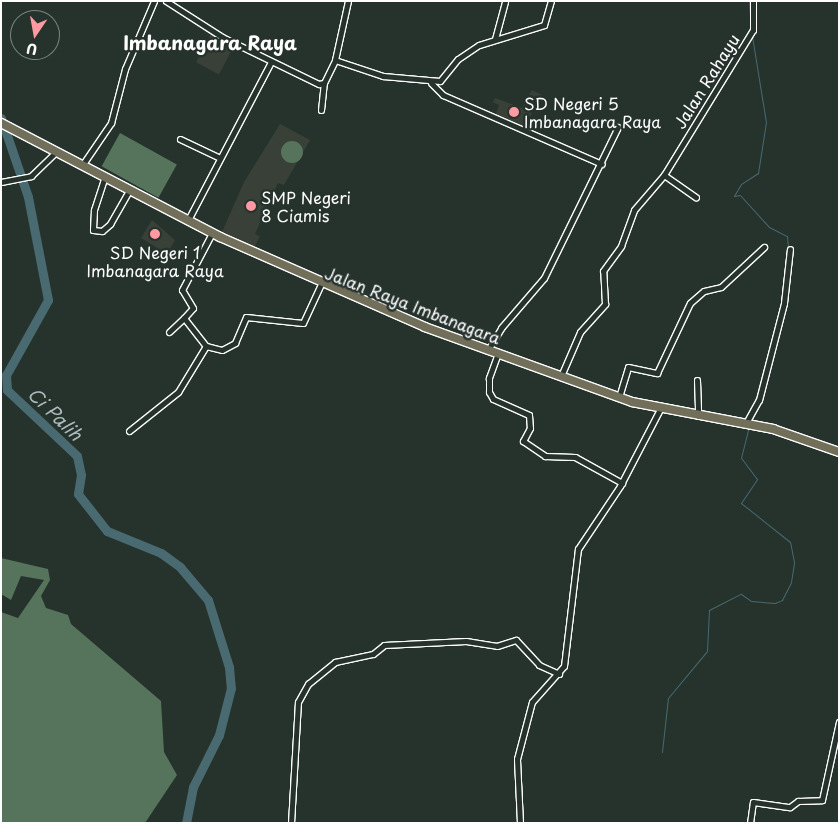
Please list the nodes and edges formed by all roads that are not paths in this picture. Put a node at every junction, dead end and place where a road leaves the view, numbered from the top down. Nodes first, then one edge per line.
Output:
1 (154, 1) edge
2 (166, 1) edge
3 (348, 1) edge
4 (505, 1) edge
5 (550, 1) edge
6 (753, 1) edge
7 (495, 39) junction
8 (335, 60) junction
9 (271, 62) junction
10 (324, 83) junction
11 (431, 83) junction
12 (321, 110) dead end
13 (5, 124) edge
14 (618, 127) dead end
15 (180, 139) dead end
16 (56, 151) junction
17 (218, 157) junction
18 (83, 164) junction
19 (602, 164) junction
20 (664, 175) junction
21 (105, 176) junction
22 (1, 182) edge
23 (130, 189) junction
24 (696, 197) dead end
25 (188, 220) junction
26 (212, 233) junction
27 (764, 247) dead end
28 (790, 249) dead end
29 (321, 284) junction
30 (184, 318) junction
31 (170, 332) dead end
32 (206, 346) junction
33 (488, 350) junction
34 (498, 353) junction
35 (561, 376) junction
36 (697, 380) dead end
37 (619, 397) junction
38 (660, 409) junction
39 (698, 416) junction
40 (748, 424) junction
41 (128, 431) dead end
42 (839, 452) edge
43 (622, 483) junction
44 (560, 674) junction
45 (839, 722) edge
46 (291, 823) edge
47 (520, 823) edge
48 (750, 823) edge

1 - 18 street
2 - 9 street
3 - 8 street
4 - 7 street
5 - 7 street
6 - 20 street, Jalan Rahayu
7 - 11 street
8 - 10 street
8 - 11 street
9 - 10 street
9 - 17 street
10 - 12 street
11 - 19 street
13 - 16 highway, Jalan Raya Imbanagara
14 - 19 street
15 - 17 street
16 - 18 highway, Jalan Raya Imbanagara
16 - 22 street
17 - 25 street
18 - 21 highway, Jalan Raya Imbanagara
19 - 33 street
20 - 24 street
20 - 35 street, Jalan Rahayu
21 - 23 highway, Jalan Raya Imbanagara
21 - 23 street
23 - 25 highway, Jalan Raya Imbanagara
25 - 26 highway, Jalan Raya Imbanagara
26 - 29 highway, Jalan Raya Imbanagara
26 - 30 street
27 - 37 street
28 - 40 street
29 - 32 street
29 - 33 highway, Jalan Raya Imbanagara
30 - 31 street
30 - 32 street
32 - 41 street
33 - 34 highway, Jalan Raya Imbanagara
34 - 35 highway, Jalan Raya Imbanagara
34 - 43 street
35 - 37 highway, Jalan Raya Imbanagara
36 - 39 street
37 - 38 highway, Jalan Raya Imbanagara
38 - 39 highway, Jalan Raya Imbanagara
38 - 43 street
39 - 40 highway, Jalan Raya Imbanagara
40 - 42 highway, Jalan Raya Imbanagara
43 - 44 street
44 - 46 street
44 - 47 street
45 - 48 street

